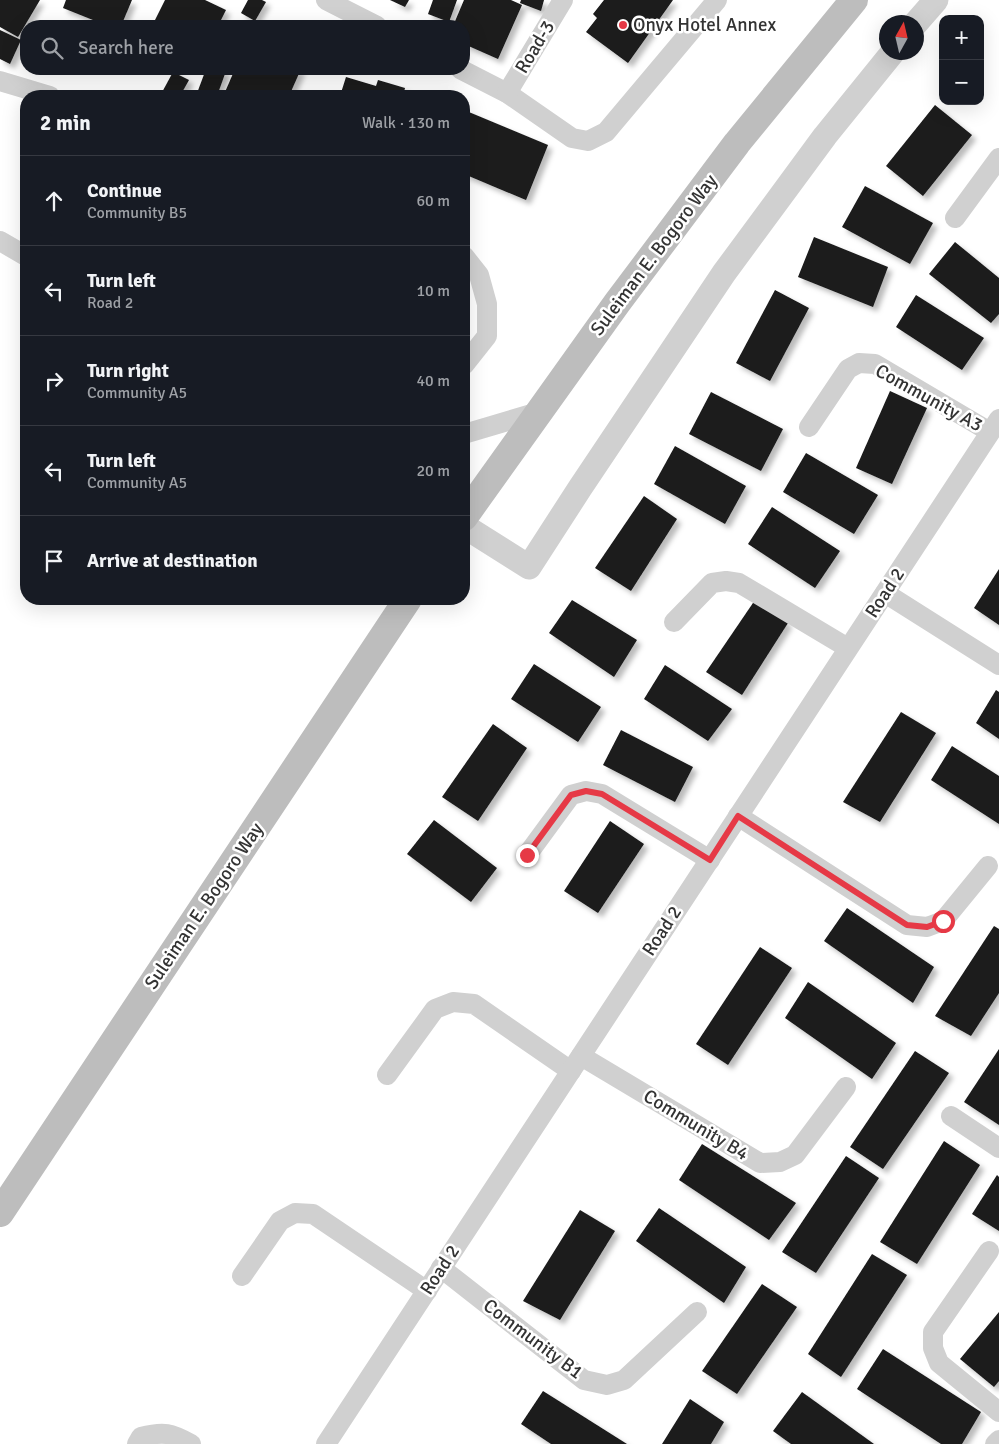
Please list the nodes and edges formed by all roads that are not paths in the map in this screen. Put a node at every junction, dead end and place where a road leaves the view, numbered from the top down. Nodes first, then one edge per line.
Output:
1 (326, 0) edge
2 (563, 0) edge
3 (717, 0) edge
4 (854, 0) edge
5 (936, 0) edge
6 (923, 15) edge
7 (365, 20) edge
8 (887, 60) edge
9 (470, 74) edge
10 (0, 80) edge
11 (31, 90) edge
12 (508, 93) junction
13 (999, 158) edge
14 (955, 218) dead end
15 (0, 241) edge
16 (20, 253) edge
17 (470, 264) edge
18 (470, 357) edge
19 (538, 412) junction
20 (995, 426) edge
21 (809, 427) dead end
22 (470, 432) edge
23 (470, 509) edge
24 (470, 530) edge
25 (885, 593) junction
26 (398, 605) edge
27 (674, 622) dead end
28 (848, 648) junction
29 (999, 665) edge
30 (738, 816) junction
31 (527, 855) dead end
32 (710, 860) junction
33 (988, 866) dead end
34 (576, 1064) junction
35 (387, 1075) dead end
36 (846, 1087) dead end
37 (951, 1116) dead end
38 (999, 1148) edge
39 (0, 1213) edge
40 (989, 1251) dead end
41 (441, 1268) junction
42 (242, 1276) dead end
43 (426, 1291) junction
44 (697, 1312) dead end
45 (999, 1412) edge
46 (999, 1440) edge
47 (136, 1444) edge
48 (191, 1444) edge
49 (326, 1444) edge
50 (995, 1444) edge

1 - 7 street
2 - 12 street, Road-3
3 - 12 street
4 - 19 main road, Suleiman E. Bogoro Way
5 - 6 street
8 - 24 street
9 - 12 street
10 - 11 street
13 - 14 street
15 - 16 street
17 - 18 street
19 - 22 street
19 - 23 main road, Suleiman E. Bogoro Way
20 - 21 street, Community A3
20 - 25 street, Road 2
25 - 28 street, Road 2
25 - 29 street
26 - 39 main road, Suleiman E. Bogoro Way
27 - 28 street
28 - 30 street, Road 2
30 - 32 street, Road 2
30 - 33 street
31 - 32 street
32 - 34 street, Road 2
34 - 35 street, Community B4
34 - 36 street, Community B4
34 - 41 street, Road 2
37 - 38 street
40 - 45 street
41 - 43 street, Road 2
41 - 44 street, Community B1
42 - 43 street
43 - 49 street, Road 2
46 - 50 street
47 - 48 street

